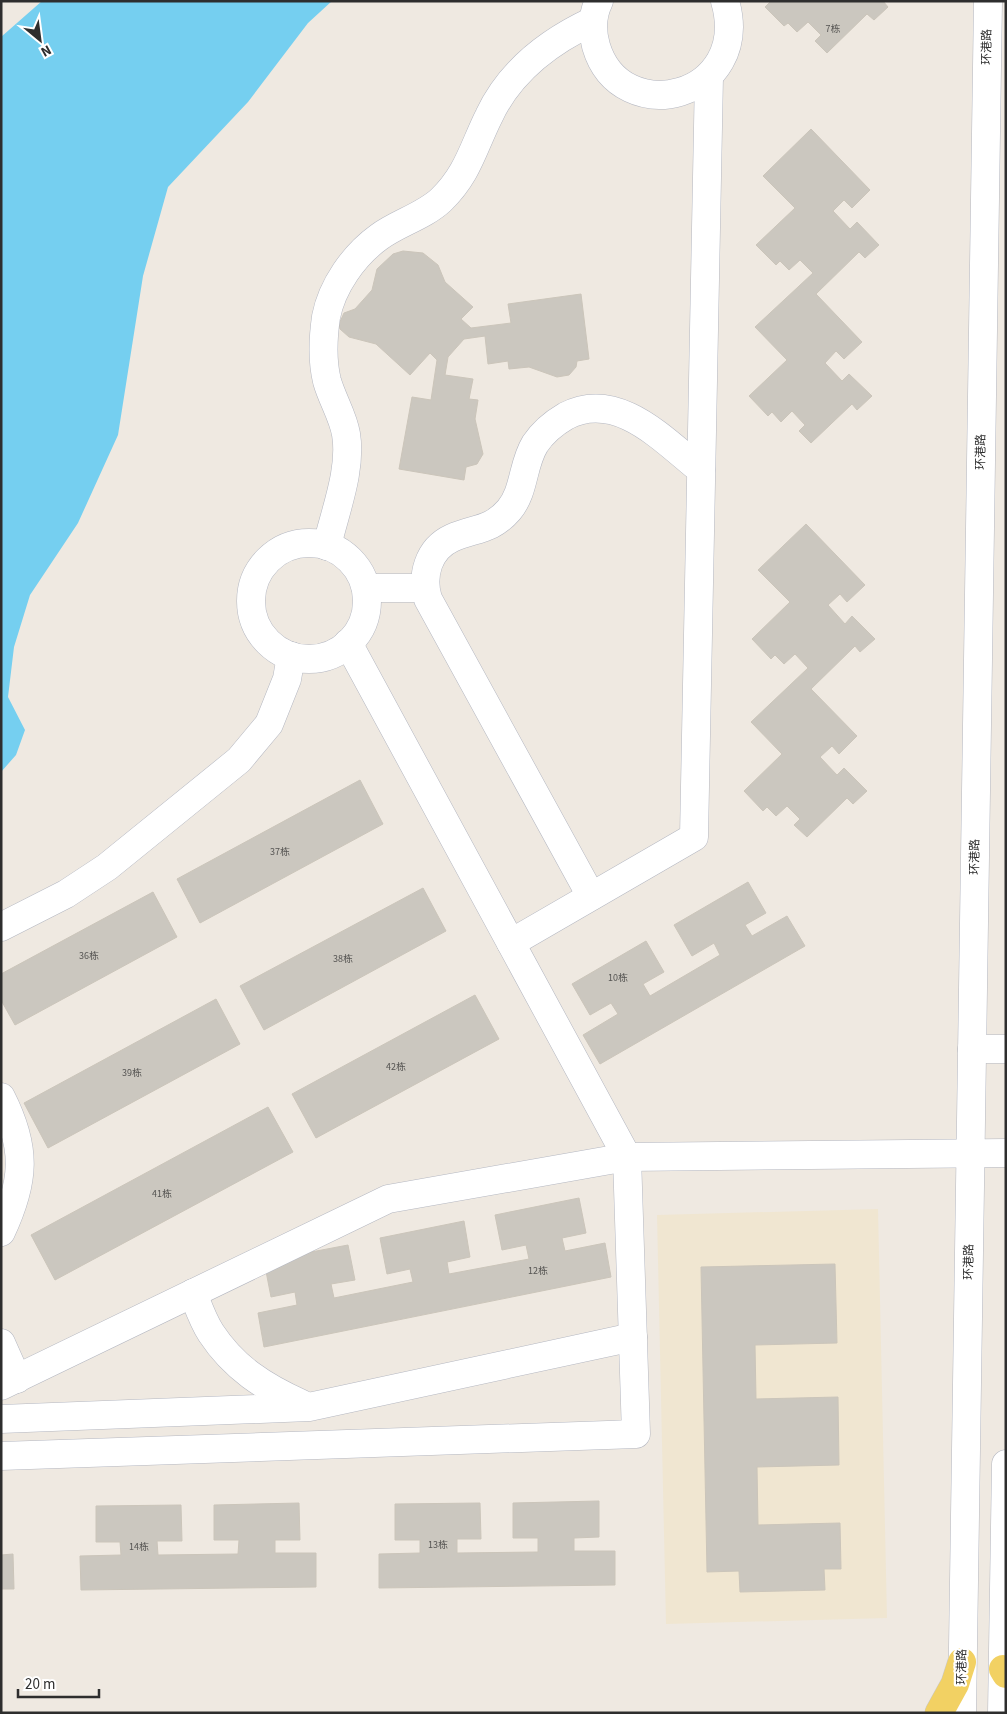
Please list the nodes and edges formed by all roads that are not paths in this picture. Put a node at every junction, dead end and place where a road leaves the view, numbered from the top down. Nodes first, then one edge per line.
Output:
1 (725, 1) edge
2 (988, 1) edge
3 (596, 11) edge
4 (709, 76) junction
5 (701, 470) junction
6 (327, 546) junction
7 (366, 588) junction
8 (425, 588) junction
9 (348, 643) junction
10 (291, 656) junction
11 (591, 896) junction
12 (1, 927) edge
13 (511, 943) junction
14 (972, 1049) junction
15 (1006, 1049) edge
16 (1, 1097) edge
17 (971, 1153) junction
18 (1006, 1153) edge
19 (628, 1157) junction
20 (1, 1232) edge
21 (193, 1293) junction
22 (633, 1338) junction
23 (1, 1343) edge
24 (9, 1382) edge
25 (309, 1407) junction
26 (1, 1419) edge
27 (310, 1445) junction
28 (1, 1456) edge
29 (1006, 1464) edge
30 (1005, 1576) edge
31 (962, 1662) junction
32 (1004, 1671) edge
33 (939, 1713) edge
34 (962, 1713) edge
35 (1002, 1713) edge

1 - 4 street
2 - 14 street, 环港路
3 - 4 street
3 - 6 street
4 - 5 street
5 - 8 street
5 - 11 street
6 - 7 street
6 - 10 street
7 - 8 street
7 - 9 street
8 - 11 street
9 - 10 street
9 - 13 street
10 - 12 street
11 - 13 street
13 - 19 street
14 - 15 street
14 - 17 street, 环港路
16 - 20 street
17 - 18 street
17 - 19 street
17 - 31 street, 环港路
19 - 21 street
19 - 22 street
21 - 24 street
21 - 25 street
22 - 25 street
22 - 27 street
23 - 24 street
25 - 26 street
25 - 27 street
27 - 28 street
29 - 30 street
30 - 32 street
31 - 33 main road
31 - 34 street, 环港路
32 - 35 street

